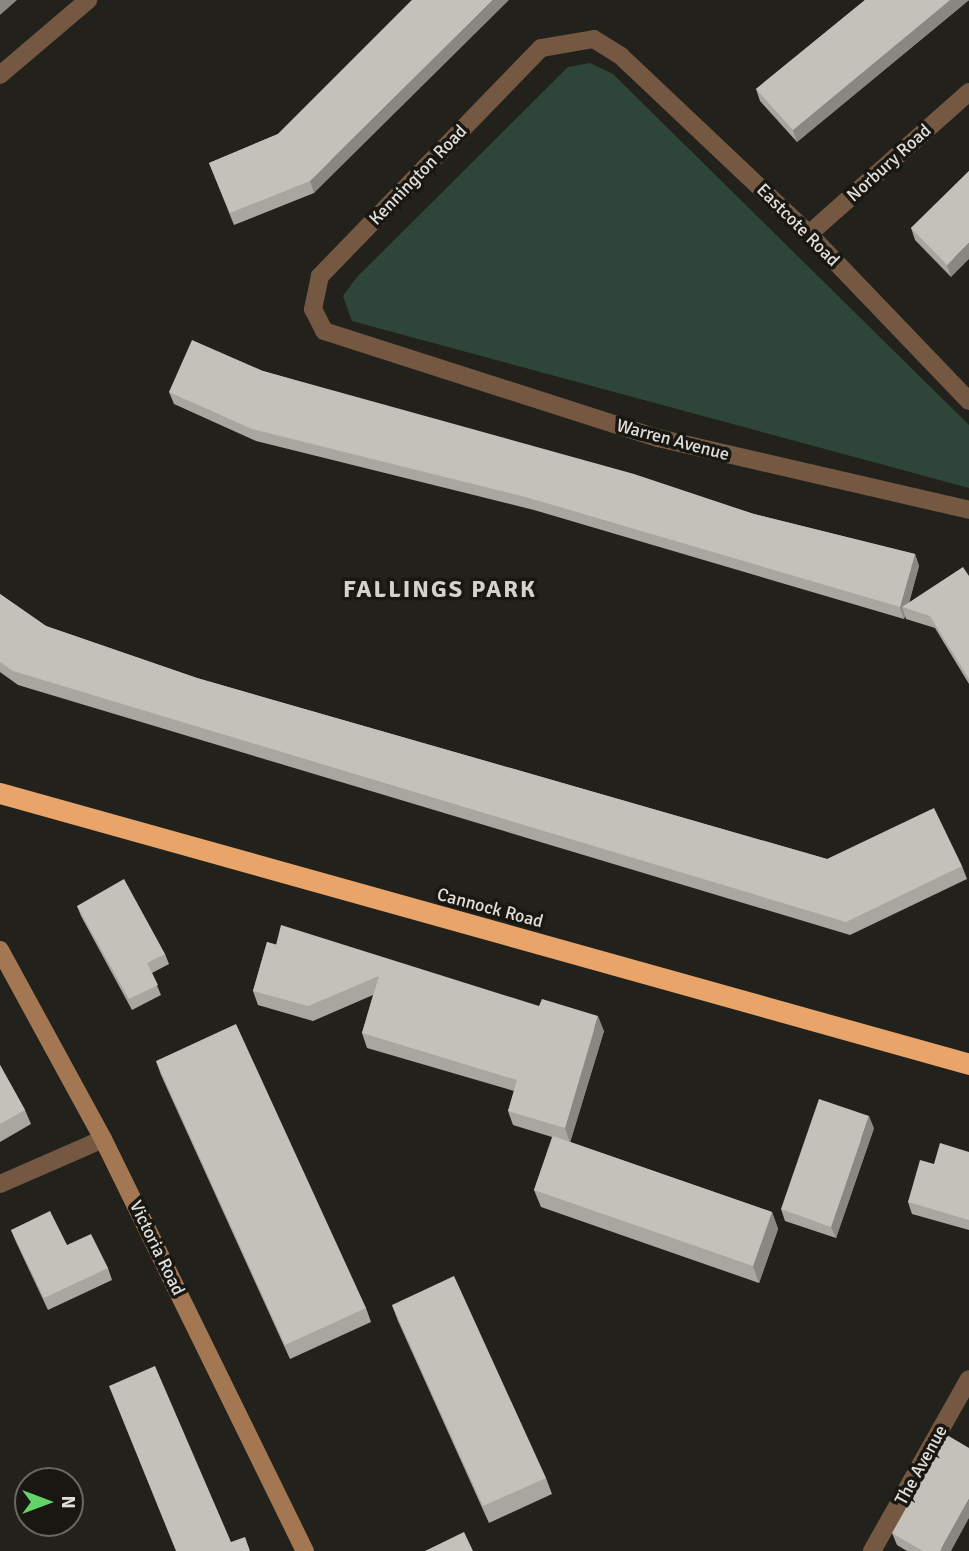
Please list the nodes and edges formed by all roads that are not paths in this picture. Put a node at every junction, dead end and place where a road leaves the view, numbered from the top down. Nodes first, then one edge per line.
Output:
1 (88, 0) edge
2 (621, 56) joint
3 (0, 75) edge
4 (969, 92) edge
5 (808, 234) junction
6 (383, 353) joint
7 (969, 401) edge
8 (969, 510) edge
9 (0, 793) edge
10 (0, 950) edge
11 (969, 1064) edge
12 (103, 1139) junction
13 (0, 1184) edge
14 (969, 1379) edge
15 (305, 1551) edge
16 (872, 1551) edge

1 - 3 street
2 - 5 street, Eastcote Road
2 - 6 street, Kennington Road
4 - 5 street, Norbury Road
5 - 7 street, Eastcote Road
6 - 8 street, Warren Avenue
9 - 11 highway, Cannock Road
10 - 12 street, Victoria Road
12 - 13 street
12 - 15 street, Victoria Road
14 - 16 street, The Avenue

